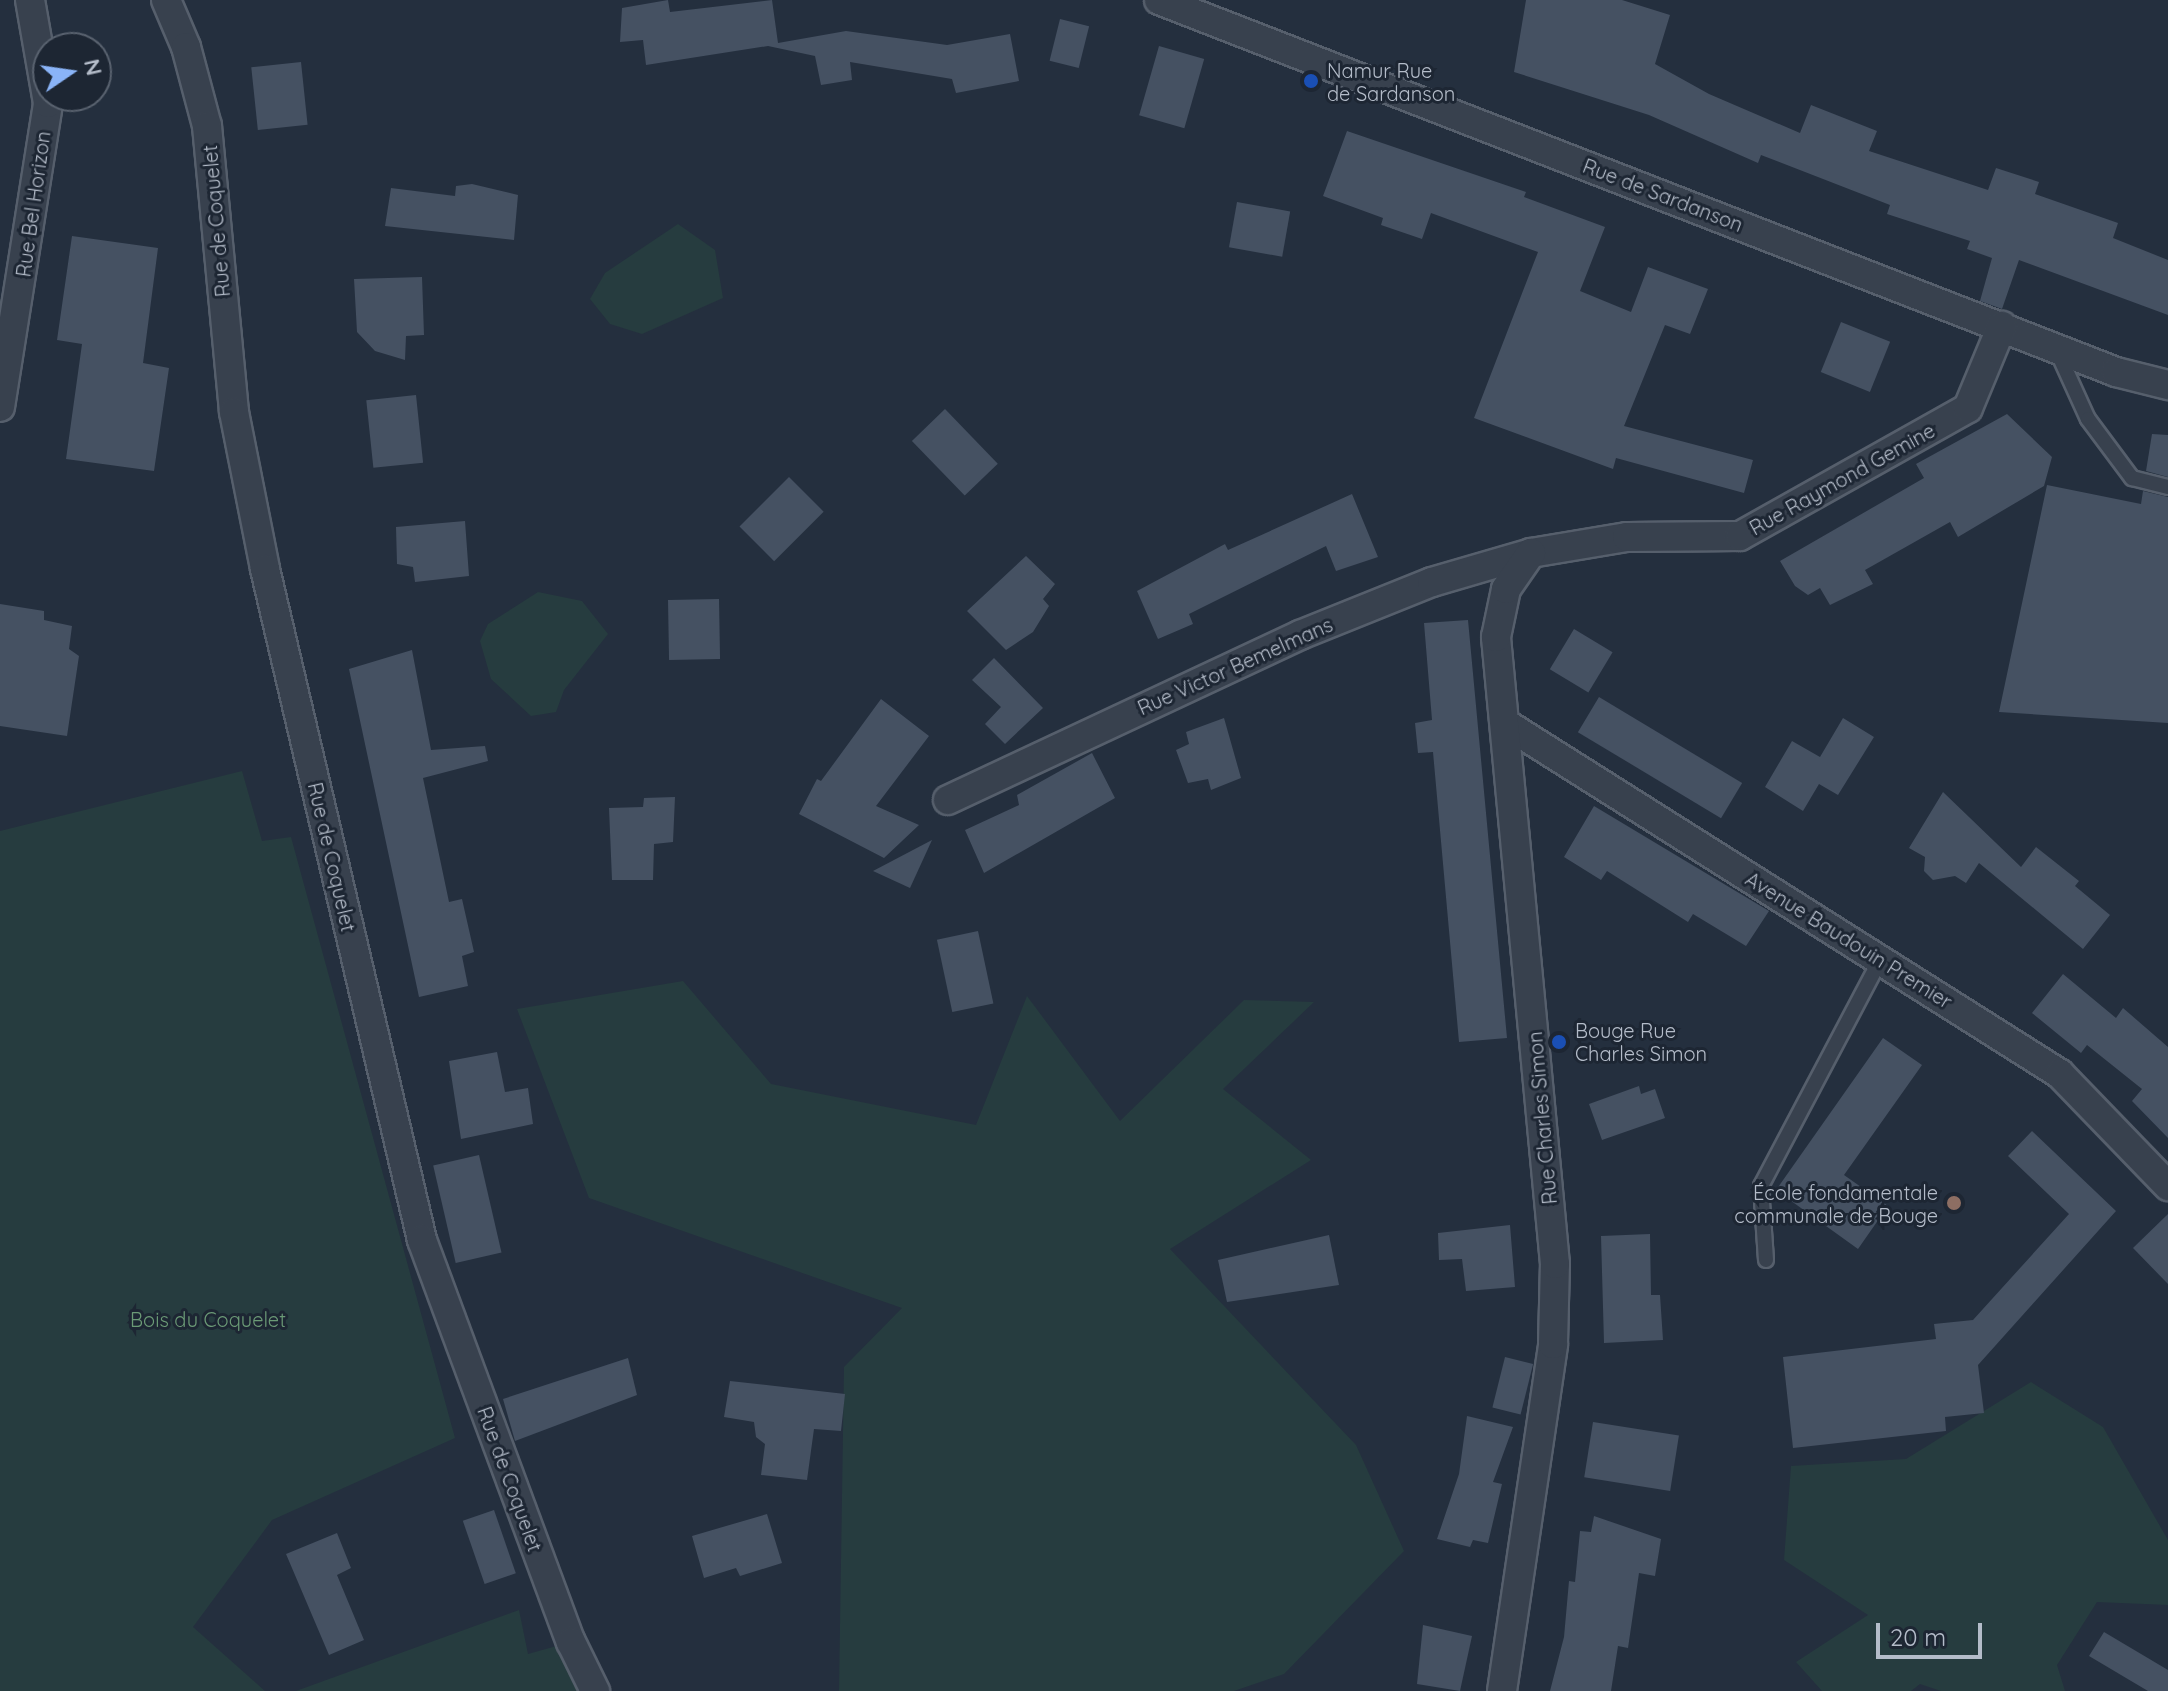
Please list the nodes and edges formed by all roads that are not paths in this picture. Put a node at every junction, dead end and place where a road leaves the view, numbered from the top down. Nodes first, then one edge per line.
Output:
1 (30, 0) edge
2 (166, 0) edge
3 (1159, 0) edge
4 (2002, 326) junction
5 (2057, 349) junction
6 (2168, 385) edge
7 (0, 407) edge
8 (2168, 487) edge
9 (1531, 553) junction
10 (1506, 724) junction
11 (948, 800) dead end
12 (1880, 960) junction
13 (2168, 1186) edge
14 (1766, 1260) dead end
15 (595, 1691) edge
16 (1502, 1691) edge

1 - 7 street, Rue Bel Horizon
2 - 15 street, Rue de Coquelet
3 - 4 street, Rue de Sardanson
4 - 5 street, Rue de Sardanson
4 - 9 street, Rue Raymond Gemine
5 - 6 street, Rue de Sardanson
5 - 8 lane
9 - 10 street, Rue Charles Simon
9 - 11 street, Rue Victor Bemelmans
10 - 12 street, Avenue Baudouin Premier
10 - 16 street, Rue Charles Simon
12 - 13 street, Avenue Baudouin Premier
12 - 14 lane

